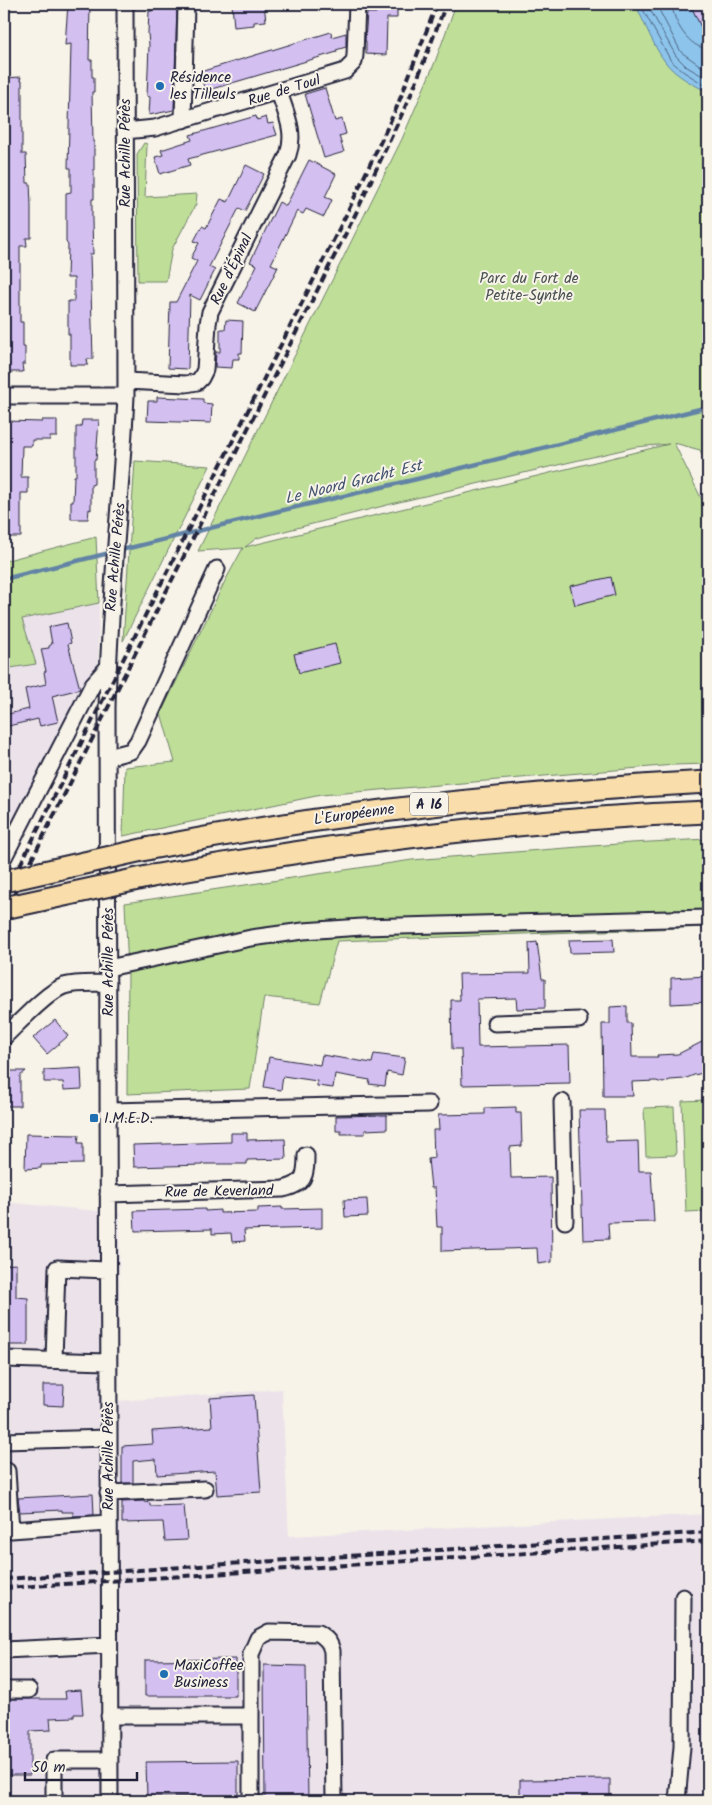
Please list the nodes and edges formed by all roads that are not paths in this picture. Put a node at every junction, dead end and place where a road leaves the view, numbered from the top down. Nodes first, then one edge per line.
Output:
1 (125, 4) edge
2 (357, 4) edge
3 (186, 6) dead end
4 (279, 92) junction
5 (184, 120) junction
6 (125, 131) junction
7 (126, 388) junction
8 (4, 396) edge
9 (216, 569) dead end
10 (108, 667) junction
11 (108, 757) junction
12 (708, 782) edge
13 (708, 812) edge
14 (4, 857) edge
15 (4, 881) edge
16 (4, 908) edge
17 (708, 918) edge
18 (108, 976) junction
19 (579, 1020) dead end
20 (495, 1023) dead end
21 (4, 1037) edge
22 (562, 1102) dead end
23 (429, 1104) dead end
24 (108, 1111) junction
25 (306, 1155) dead end
26 (108, 1194) junction
27 (565, 1220) dead end
28 (108, 1270) junction
29 (4, 1359) edge
30 (54, 1360) junction
31 (108, 1362) junction
32 (108, 1438) junction
33 (4, 1441) edge
34 (4, 1472) edge
35 (204, 1489) dead end
36 (108, 1493) junction
37 (108, 1523) junction
38 (683, 1597) dead end
39 (109, 1645) junction
40 (4, 1650) edge
41 (4, 1690) edge
42 (29, 1690) dead end
43 (109, 1716) junction
44 (251, 1716) junction
45 (109, 1760) junction
46 (54, 1801) edge
47 (110, 1801) edge
48 (251, 1801) edge
49 (334, 1801) edge
50 (677, 1801) edge

1 - 6 street, Rue Achille Pérès
2 - 4 street, Rue de Toul
3 - 5 street
4 - 5 street, Rue de Toul
4 - 7 street, Rue d'Épinal
5 - 6 street, Rue de Toul
6 - 7 street, Rue Achille Pérès
7 - 8 street
7 - 10 street, Rue Achille Pérès
9 - 11 street
10 - 11 street, Rue Achille Pérès
10 - 14 street
11 - 18 street, Rue Achille Pérès
12 - 15 highway, L'Européenne / A 16, bridge
13 - 16 highway, L'Européenne / A 16, bridge
17 - 18 street
18 - 21 street
18 - 24 street, Rue Achille Pérès
19 - 20 street
22 - 27 street
23 - 24 street
24 - 26 street, Rue Achille Pérès
25 - 26 street, Rue de Keverland
26 - 28 street, Rue Achille Pérès
28 - 30 street
28 - 31 street, Rue Achille Pérès
29 - 30 street
30 - 31 street
31 - 32 street, Rue Achille Pérès
32 - 33 street
32 - 36 street, Rue Achille Pérès
34 - 37 street
35 - 36 street
36 - 37 street, Rue Achille Pérès
37 - 39 street, Rue Achille Pérès
38 - 50 street
39 - 40 street
39 - 43 street, Rue Achille Pérès
41 - 42 street
43 - 44 street
43 - 45 street, Rue Achille Pérès
44 - 48 street
44 - 49 street
45 - 46 street
45 - 47 street, Rue Achille Pérès

